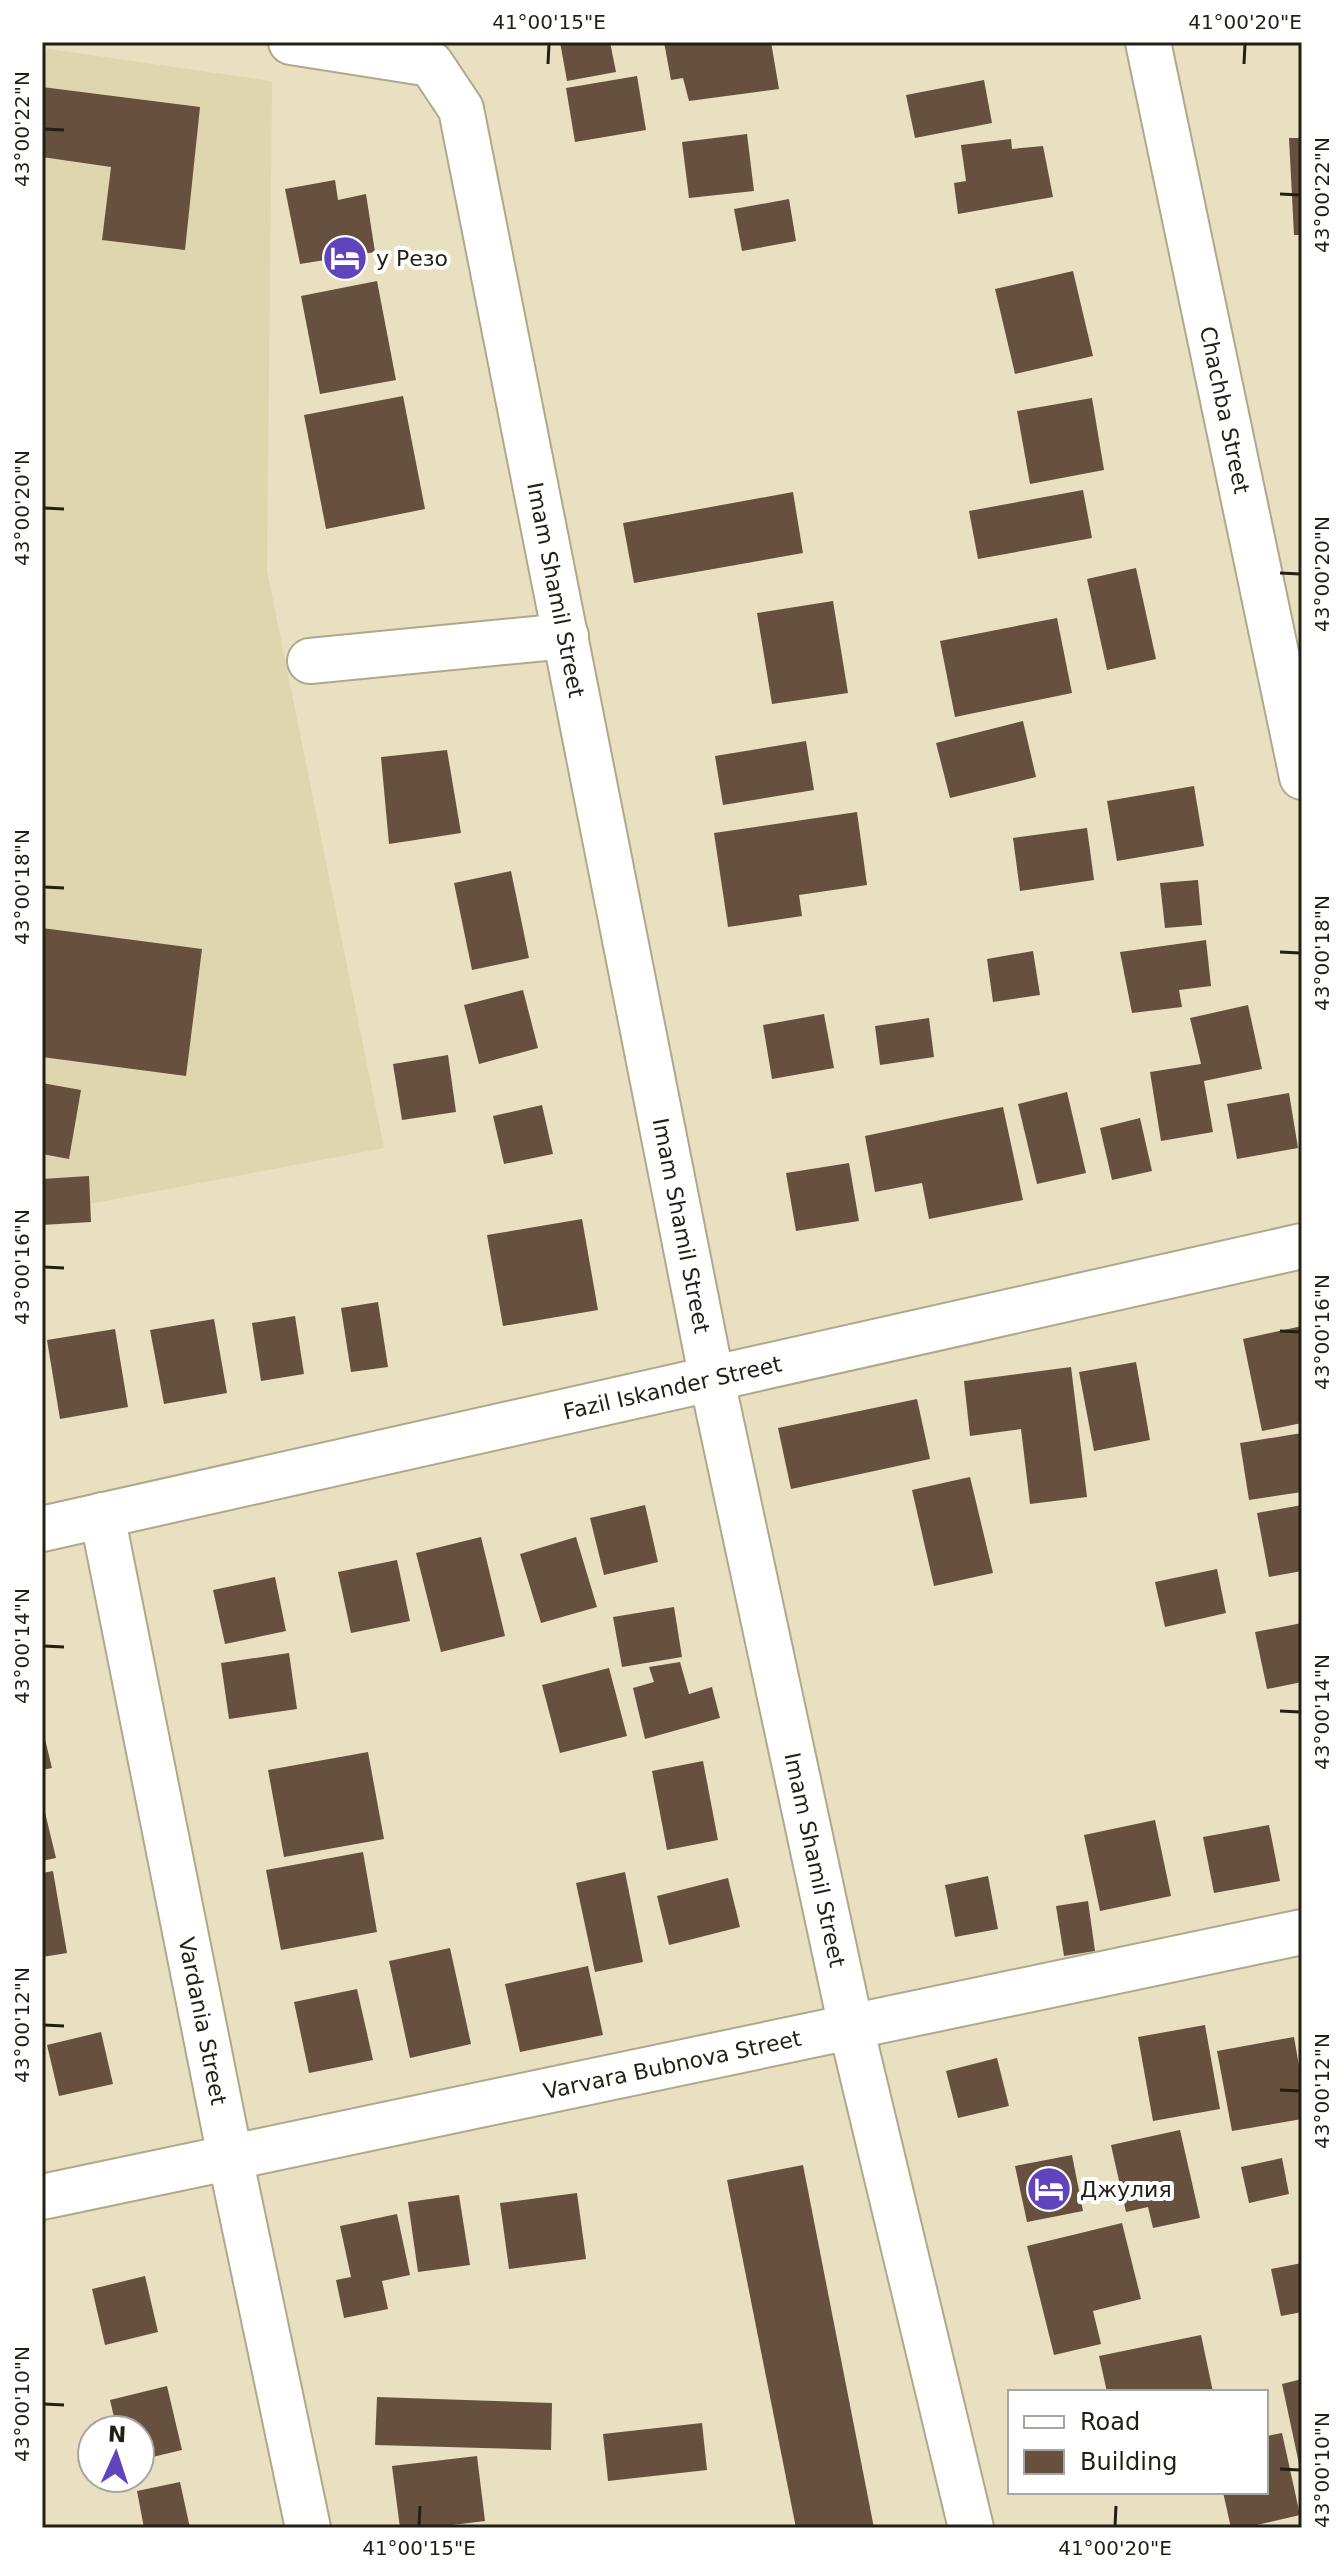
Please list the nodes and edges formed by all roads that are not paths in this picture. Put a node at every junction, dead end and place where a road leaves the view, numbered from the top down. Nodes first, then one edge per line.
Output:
1 (291, 42) edge
2 (1148, 42) edge
3 (566, 636) junction
4 (310, 661) dead end
5 (1302, 777) edge
6 (1302, 1246) edge
7 (712, 1380) junction
8 (102, 1515) junction
9 (42, 1529) edge
10 (1302, 1932) edge
11 (851, 2027) junction
12 (230, 2157) junction
13 (42, 2197) edge
14 (308, 2528) edge
15 (971, 2528) edge

1 - 3 street, Imam Shamil Street
2 - 5 street, Chachba Street
3 - 4 street
3 - 7 street, Imam Shamil Street
6 - 7 street, Fazil Iskander Street
7 - 8 street, Fazil Iskander Street
7 - 11 street, Imam Shamil Street
8 - 9 street, Fazil Iskander Street
8 - 12 street, Vardania Street
10 - 11 street, Varvara Bubnova Street
11 - 12 street, Varvara Bubnova Street
11 - 15 street, Imam Shamil Street
12 - 13 street, Varvara Bubnova Street
12 - 14 street, Vardania Street

